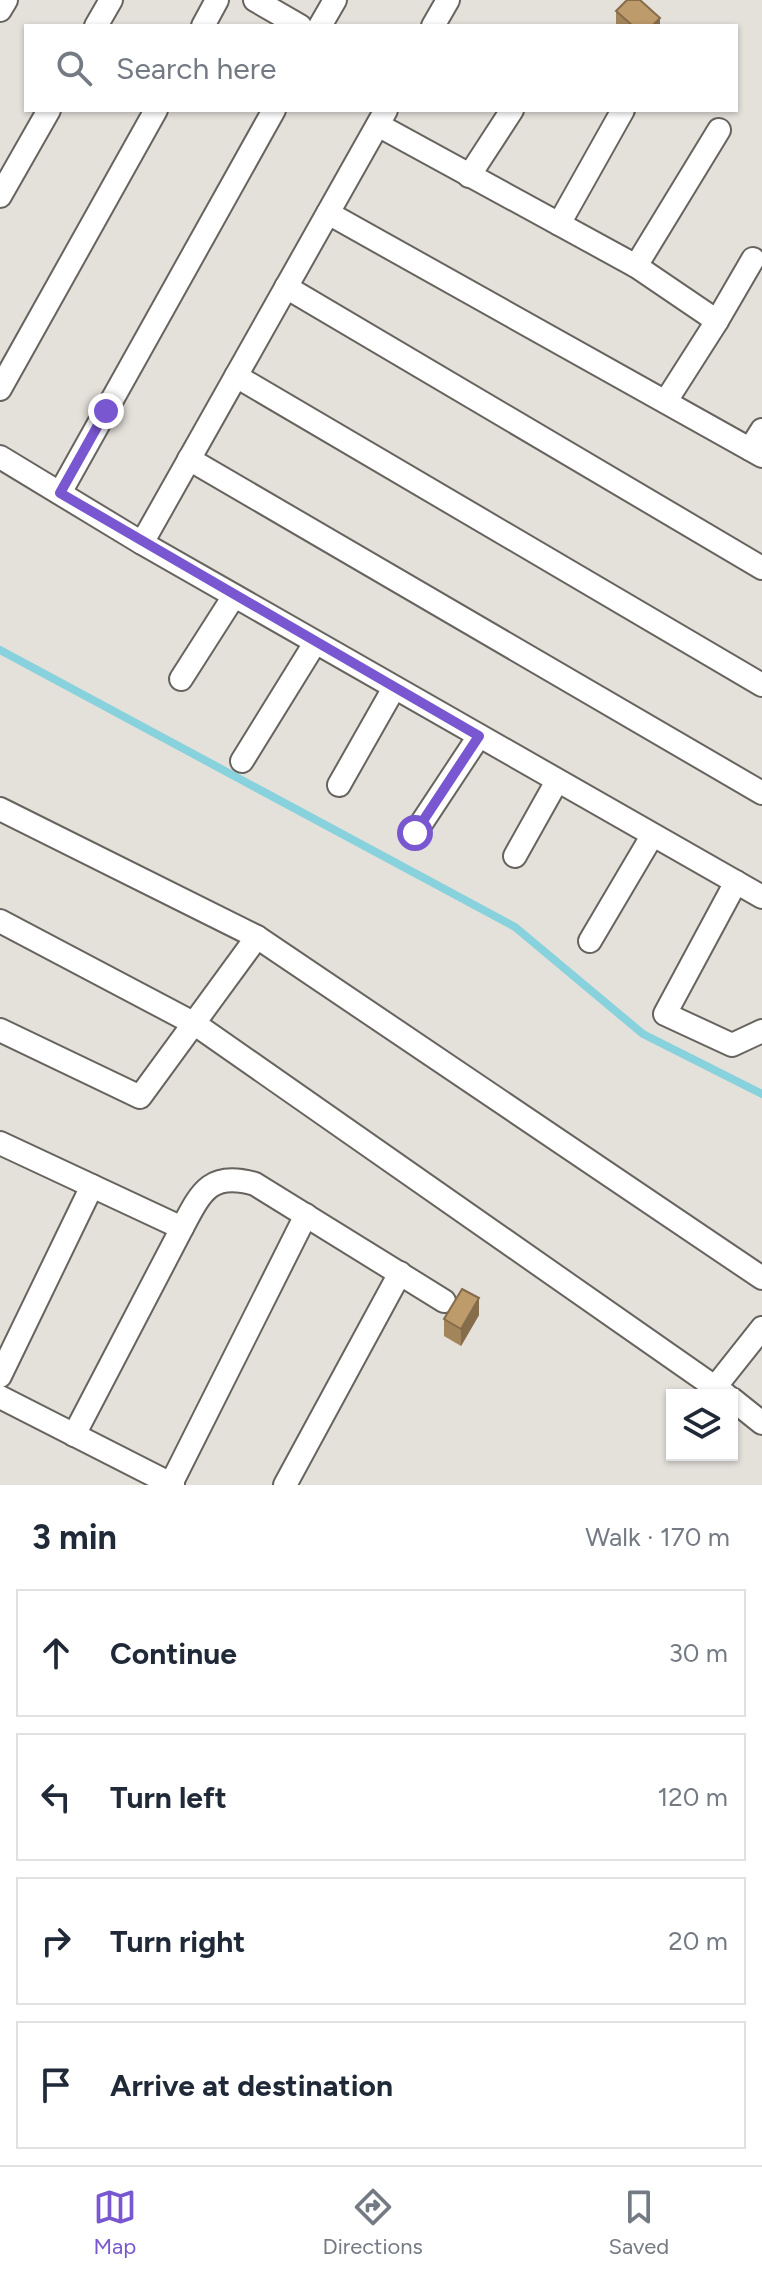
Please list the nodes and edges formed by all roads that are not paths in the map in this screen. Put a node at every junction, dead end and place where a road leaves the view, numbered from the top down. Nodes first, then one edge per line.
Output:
1 (6, 0) edge
2 (111, 0) edge
3 (217, 0) edge
4 (255, 0) edge
5 (335, 0) edge
6 (448, 0) edge
7 (0, 10) edge
8 (97, 24) edge
9 (204, 24) edge
10 (297, 24) edge
11 (321, 24) edge
12 (434, 24) edge
13 (48, 112) edge
14 (155, 112) edge
15 (273, 112) edge
16 (511, 112) edge
17 (622, 112) edge
18 (382, 118) edge
19 (719, 130) dead end
20 (469, 176) junction
21 (0, 196) edge
22 (328, 213) junction
23 (559, 224) junction
24 (753, 259) dead end
25 (636, 266) junction
26 (286, 287) junction
27 (717, 321) junction
28 (236, 376) junction
29 (0, 389) edge
30 (666, 401) junction
31 (758, 445) edge
32 (0, 457) edge
33 (189, 459) junction
34 (60, 493) junction
35 (142, 543) junction
36 (762, 568) edge
37 (234, 596) junction
38 (315, 643) junction
39 (181, 679) dead end
40 (762, 685) edge
41 (394, 688) junction
42 (479, 736) junction
43 (242, 761) dead end
44 (557, 781) junction
45 (339, 785) dead end
46 (762, 793) edge
47 (0, 809) edge
48 (415, 833) dead end
49 (652, 836) junction
50 (515, 856) dead end
51 (736, 882) junction
52 (762, 897) edge
53 (0, 921) edge
54 (257, 937) junction
55 (590, 941) dead end
56 (195, 1024) junction
57 (0, 1030) edge
58 (762, 1031) edge
59 (3, 1153) edge
60 (92, 1186) junction
61 (306, 1215) junction
62 (182, 1228) junction
63 (400, 1273) junction
64 (762, 1278) edge
65 (444, 1301) dead end
66 (762, 1328) edge
67 (0, 1376) edge
68 (718, 1389) edge
69 (728, 1389) edge
70 (0, 1397) edge
71 (738, 1404) edge
72 (762, 1423) edge
73 (74, 1435) junction
74 (172, 1484) edge
75 (285, 1485) edge

1 - 7 street
2 - 8 street
3 - 9 street
4 - 10 street
5 - 11 street
6 - 12 street
13 - 21 street
14 - 29 street
15 - 34 street
16 - 20 street
17 - 23 street
18 - 20 street
18 - 22 street
19 - 25 street
20 - 23 street
22 - 26 street
22 - 30 street
23 - 25 street
24 - 27 street
25 - 27 street
26 - 28 street
26 - 36 street
27 - 30 street
28 - 33 street
28 - 40 street
30 - 31 street
32 - 34 street
33 - 35 street
33 - 46 street
34 - 35 street
35 - 37 street
37 - 38 street
37 - 39 street
38 - 41 street
38 - 43 street
41 - 42 street
41 - 45 street
42 - 44 street
42 - 48 street
44 - 49 street
44 - 50 street
47 - 54 street
49 - 51 street
49 - 55 street
51 - 52 street
51 - 58 street
53 - 56 street
54 - 56 street
54 - 64 street
56 - 57 street
56 - 68 street
59 - 60 street
60 - 62 street
60 - 67 street
61 - 62 street
61 - 63 street
61 - 74 street
62 - 73 street
63 - 65 street
63 - 75 street
66 - 69 street
70 - 73 street
71 - 72 street
73 - 74 street

